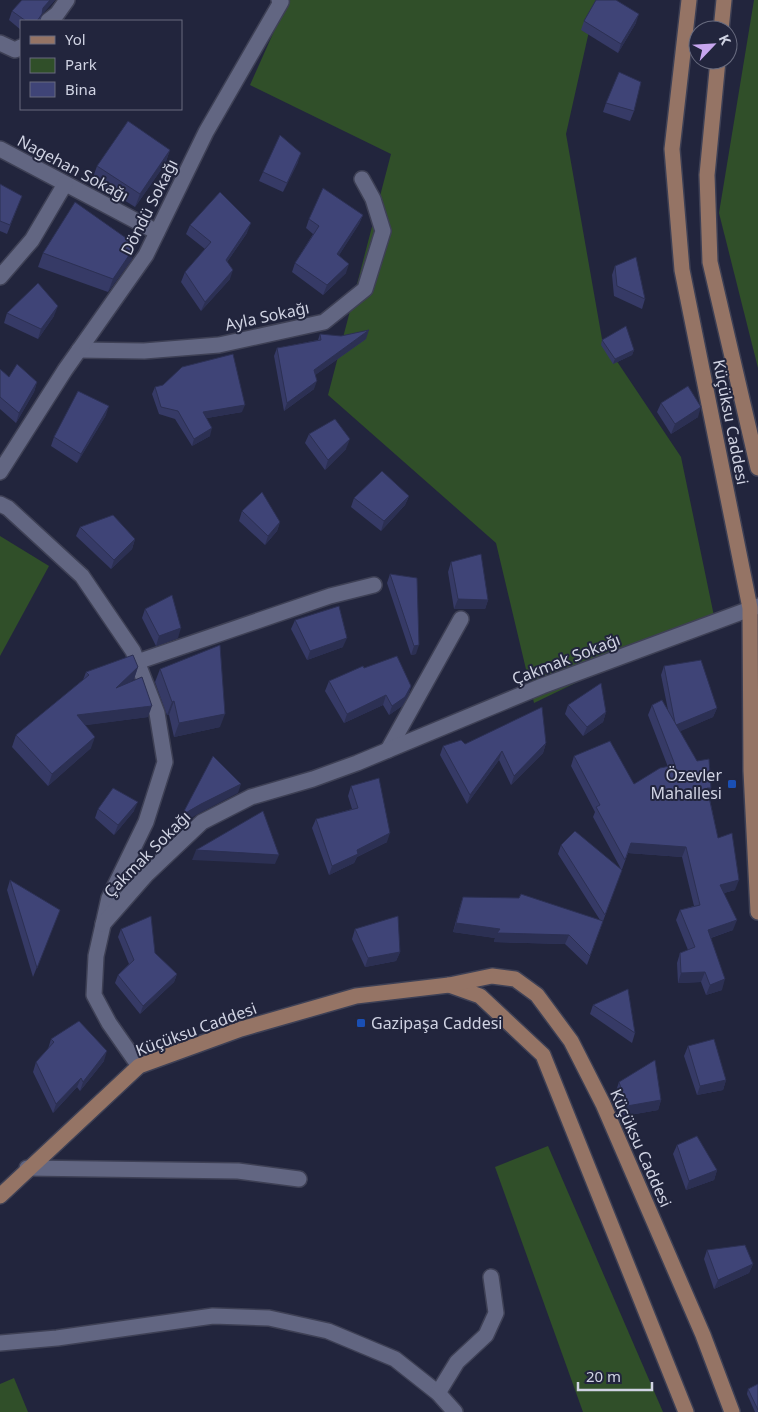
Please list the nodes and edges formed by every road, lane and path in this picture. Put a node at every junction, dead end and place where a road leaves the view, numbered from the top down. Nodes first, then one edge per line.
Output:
1 (67, 0) edge
2 (279, 0) edge
3 (689, 0) edge
4 (724, 0) edge
5 (49, 20) edge
6 (722, 20) edge
7 (0, 43) edge
8 (20, 48) edge
9 (717, 70) edge
10 (0, 149) edge
11 (362, 179) dead end
12 (65, 184) junction
13 (157, 232) junction
14 (0, 277) edge
15 (79, 350) junction
16 (758, 468) edge
17 (0, 472) edge
18 (0, 504) edge
19 (374, 585) dead end
20 (754, 607) edge
21 (461, 619) dead end
22 (137, 662) junction
23 (388, 750) junction
24 (758, 912) edge
25 (103, 924) junction
26 (449, 985) junction
27 (139, 1066) junction
28 (27, 1168) junction
29 (299, 1179) dead end
30 (0, 1196) edge
31 (491, 1277) dead end
32 (0, 1343) edge
33 (438, 1393) junction
34 (455, 1412) edge
35 (686, 1412) edge
36 (732, 1412) edge

1 - 5 street
2 - 13 street, Döndü Sokağı
3 - 20 main road, Küçüksu Caddesi
4 - 6 main road
7 - 8 street
9 - 16 main road, Küçüksu Caddesi
10 - 12 street, Nagehan Sokağı
11 - 15 street, Ayla Sokağı
12 - 13 street, Nagehan Sokağı
12 - 14 street
13 - 15 street, Döndü Sokağı
15 - 17 street, Döndü Sokağı
18 - 22 street
19 - 22 street
20 - 23 street, Çakmak Sokağı
20 - 24 main road, Küçüksu Caddesi
21 - 23 street
22 - 25 street
23 - 25 street, Çakmak Sokağı
25 - 27 street
26 - 27 main road, Küçüksu Caddesi
26 - 35 main road, Küçüksu Caddesi
26 - 36 main road, Küçüksu Caddesi
27 - 28 main road, Küçüksu Caddesi
28 - 29 street
28 - 30 main road, Küçüksu Caddesi
31 - 33 street
32 - 33 street
33 - 34 street

